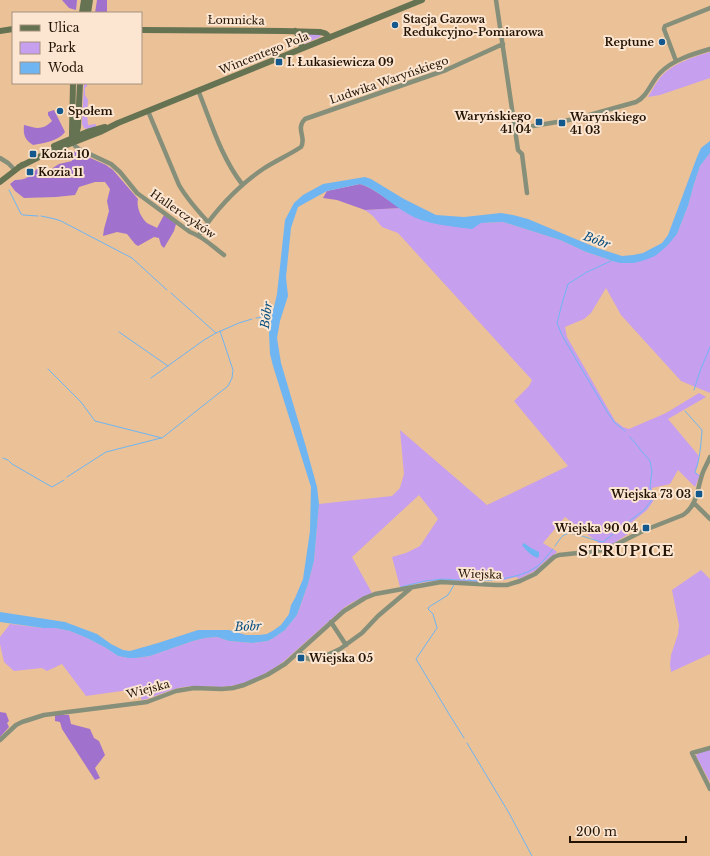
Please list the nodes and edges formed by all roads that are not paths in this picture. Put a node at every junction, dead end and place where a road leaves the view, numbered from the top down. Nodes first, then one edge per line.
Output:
1 (84, 0) edge
2 (90, 0) edge
3 (422, 0) edge
4 (496, 0) edge
5 (710, 8) edge
6 (85, 12) edge
7 (12, 29) edge
8 (142, 30) edge
9 (0, 31) edge
10 (295, 31) junction
11 (329, 38) junction
12 (503, 44) junction
13 (302, 48) junction
14 (710, 49) edge
15 (676, 61) junction
16 (74, 84) edge
17 (80, 84) edge
18 (198, 90) junction
19 (148, 111) junction
20 (114, 125) junction
21 (78, 127) junction
22 (516, 129) junction
23 (87, 132) junction
24 (74, 141) junction
25 (0, 158) edge
26 (17, 169) junction
27 (0, 182) edge
28 (242, 184) junction
29 (527, 193) dead end
30 (208, 222) junction
31 (199, 235) junction
32 (224, 254) dead end
33 (710, 457) edge
34 (694, 503) junction
35 (710, 520) edge
36 (412, 587) junction
37 (331, 622) junction
38 (346, 644) junction
39 (299, 652) junction
40 (0, 740) edge
41 (710, 748) edge
42 (710, 789) edge

1 - 6 street
2 - 6 street
3 - 11 street, Wincentego Pola
4 - 12 street
5 - 15 street
7 - 9 street
8 - 10 street, Łomnicka
10 - 11 street, Łomnicka
10 - 13 street
11 - 13 street, Wincentego Pola
12 - 22 street
12 - 28 street, Ludwika Waryńskiego
13 - 18 street, Wincentego Pola
14 - 15 street
15 - 22 street
16 - 24 street
17 - 21 street
18 - 19 street, Wincentego Pola
18 - 28 street
19 - 20 street, Wincentego Pola
19 - 30 street
20 - 23 street, Wincentego Pola
20 - 24 street, Wincentego Pola
21 - 23 street
21 - 24 street
22 - 29 street
23 - 24 street, Wincentego Pola
24 - 26 street, Wincentego Pola
24 - 31 street, Hallerczyków
25 - 26 street
26 - 27 street, Wincentego Pola
28 - 30 street
30 - 31 street
31 - 32 street, Hallerczyków
33 - 34 street
34 - 35 street
34 - 36 street, Wiejska
36 - 37 street, Wiejska
36 - 38 street, Wiejska
37 - 38 street
37 - 39 street, Wiejska
38 - 39 street, Wiejska
39 - 40 street, Wiejska
41 - 42 street

